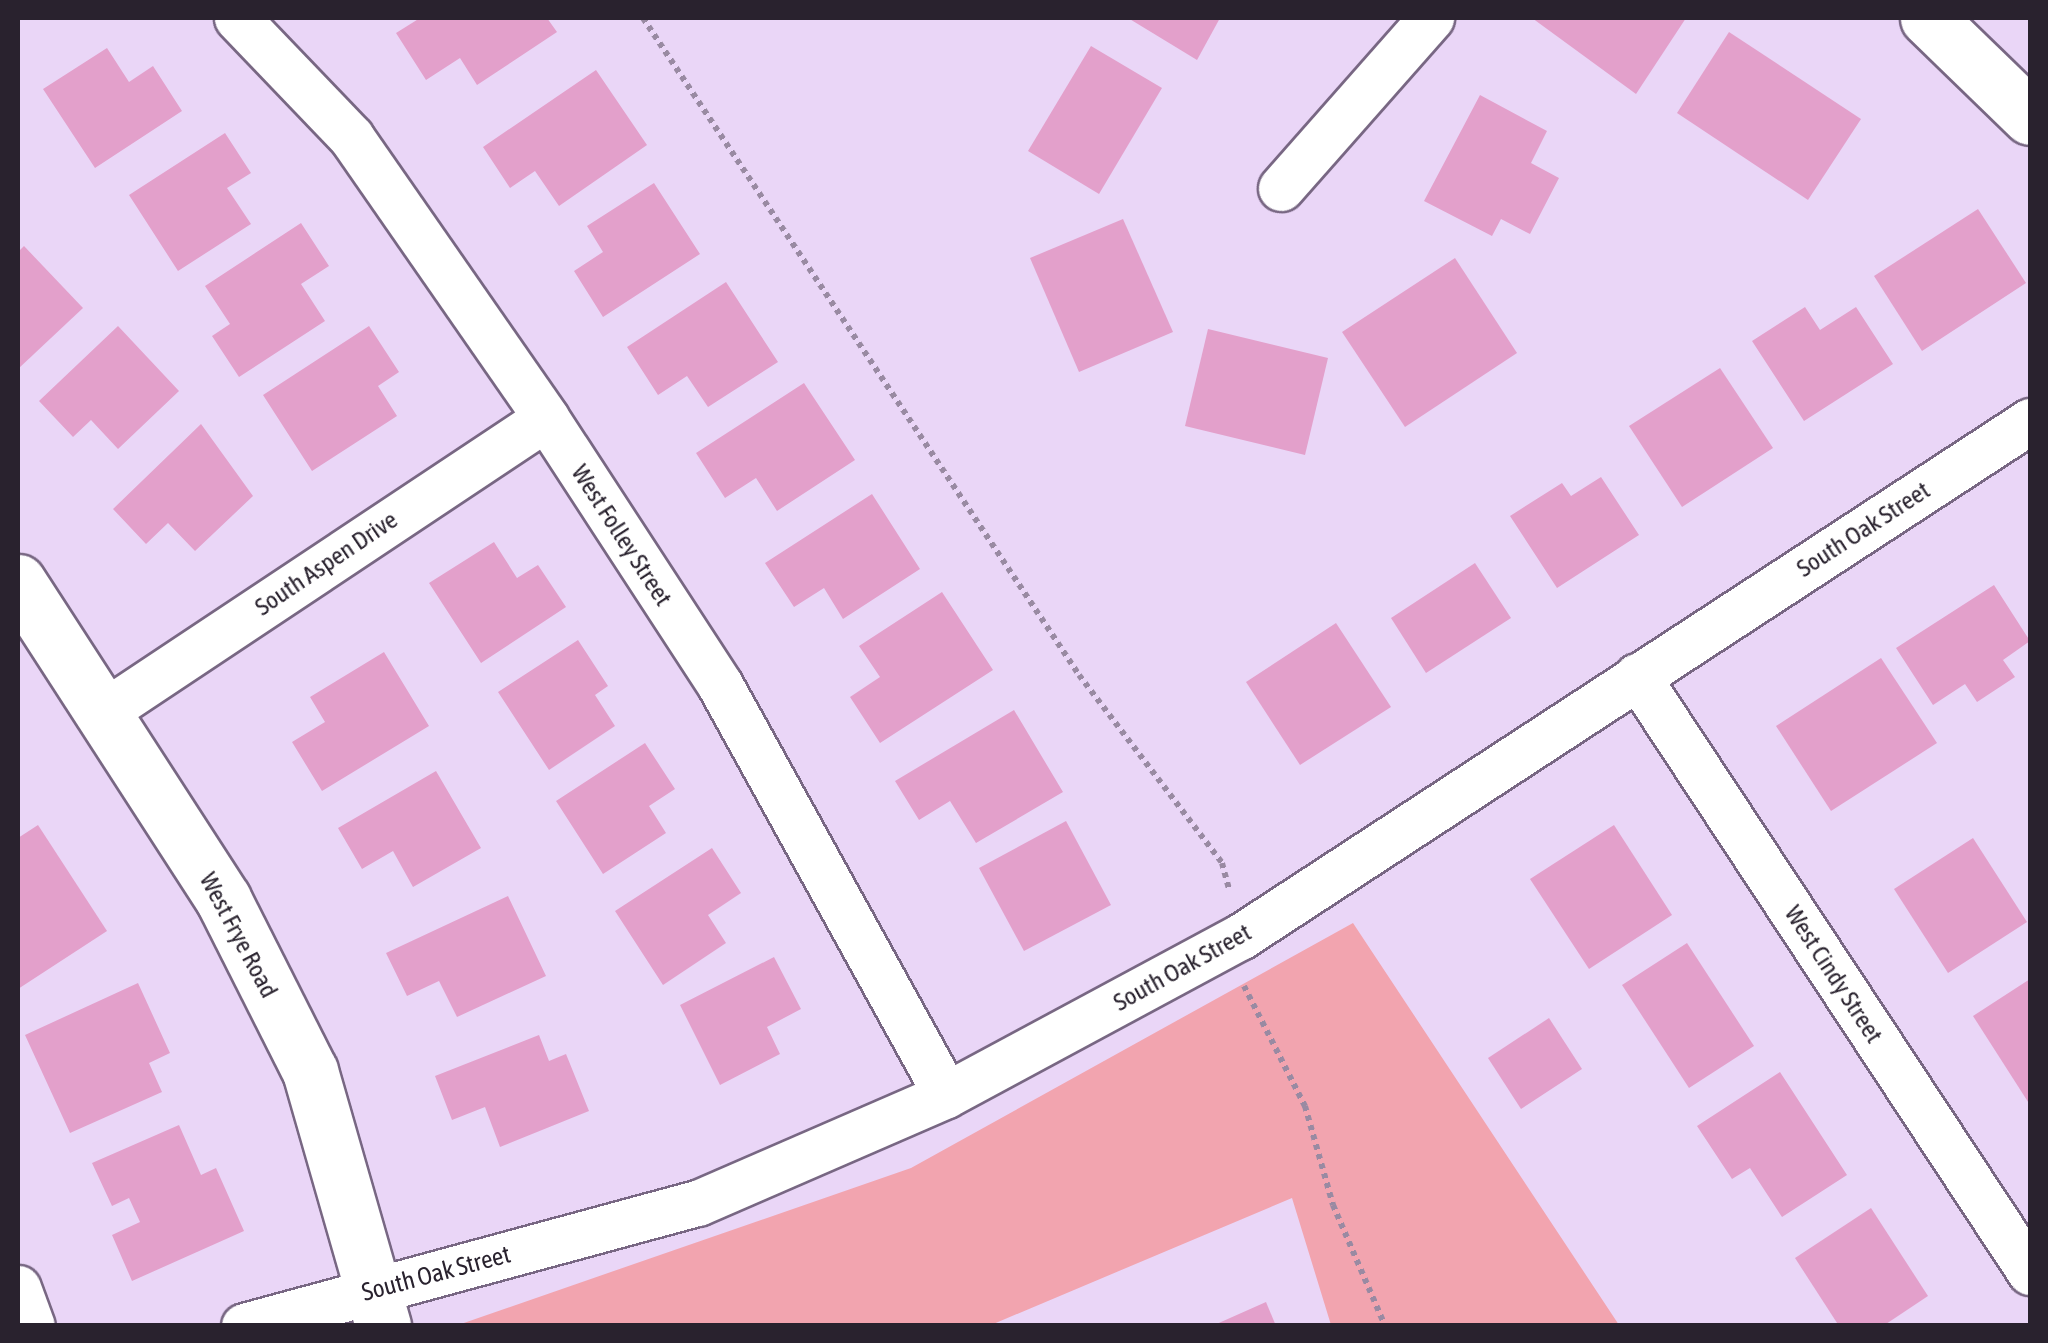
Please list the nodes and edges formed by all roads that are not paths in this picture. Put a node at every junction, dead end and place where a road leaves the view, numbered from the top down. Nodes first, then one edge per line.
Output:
1 (238, 18) edge
2 (1431, 18) edge
3 (1928, 18) edge
4 (2030, 118) edge
5 (1281, 188) dead end
6 (546, 418) junction
7 (2030, 421) edge
8 (18, 582) edge
9 (1636, 676) junction
10 (107, 710) junction
11 (946, 1095) junction
12 (2030, 1272) edge
13 (18, 1288) edge
14 (379, 1307) edge
15 (32, 1326) edge
16 (244, 1326) edge

1 - 6 street, West Folley Street
2 - 5 street
3 - 4 street
6 - 10 street, South Aspen Drive
6 - 11 street, West Folley Street
7 - 9 street, South Oak Street
8 - 10 street, West Frye Road
9 - 11 street, South Oak Street
9 - 12 street, West Cindy Street
10 - 14 street, West Frye Road
11 - 14 street, South Oak Street
13 - 15 street
14 - 16 street, South Oak Street

